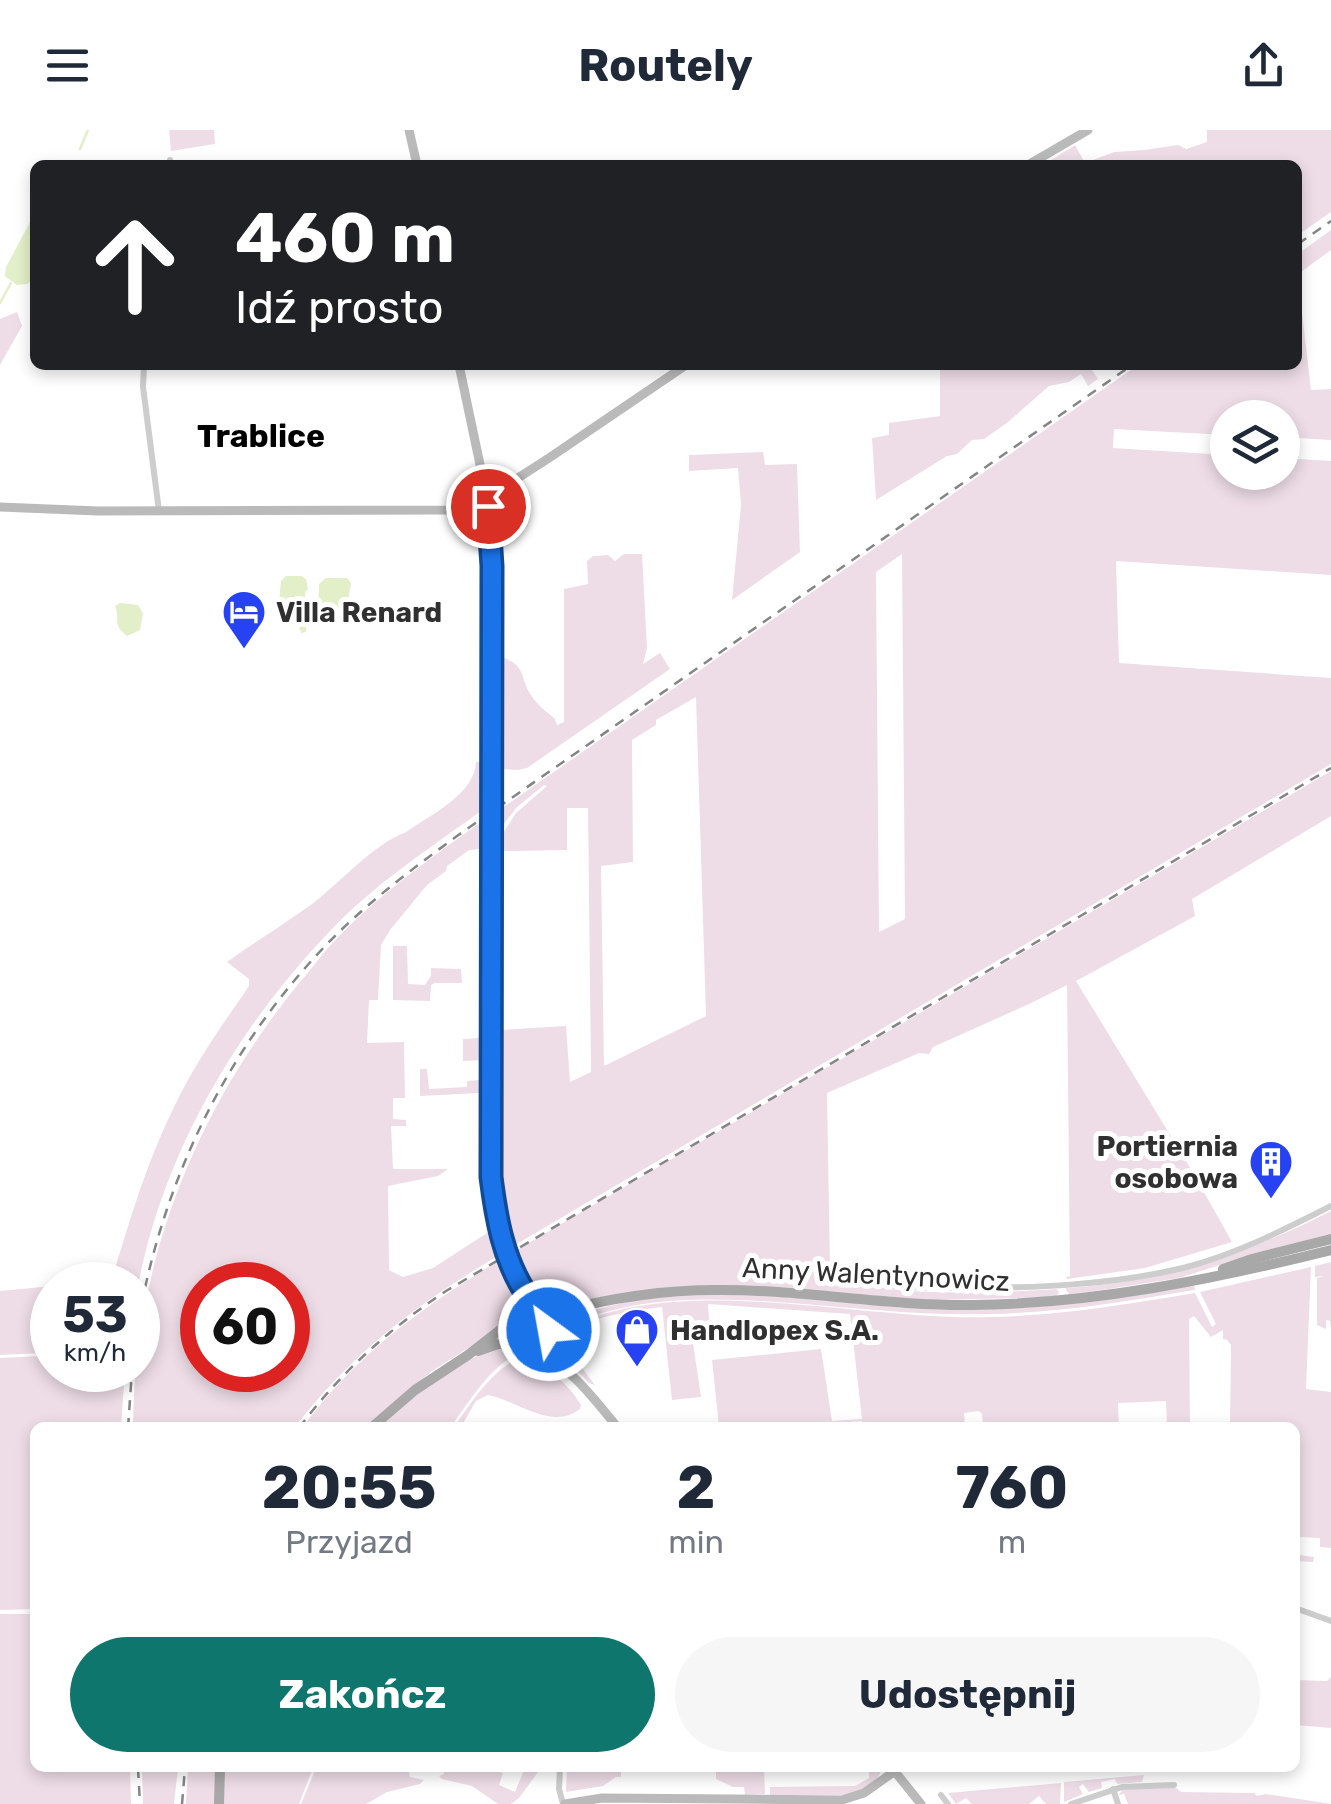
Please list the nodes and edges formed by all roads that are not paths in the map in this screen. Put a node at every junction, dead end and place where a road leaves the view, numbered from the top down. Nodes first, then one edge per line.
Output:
1 (410, 130) edge
2 (1088, 130) edge
3 (416, 160) edge
4 (1037, 160) edge
5 (144, 370) edge
6 (460, 370) edge
7 (679, 370) edge
8 (486, 494) junction
9 (488, 506) junction
10 (0, 507) edge
11 (159, 511) junction
12 (1331, 1206) edge
13 (1331, 1239) edge
14 (1331, 1250) edge
15 (516, 1277) junction
16 (825, 1278) dead end
17 (1194, 1279) junction
18 (615, 1300) junction
19 (533, 1304) junction
20 (517, 1305) junction
21 (544, 1311) junction
22 (504, 1326) junction
23 (548, 1332) junction
24 (512, 1343) junction
25 (531, 1348) junction
26 (468, 1355) junction
27 (567, 1369) junction
28 (379, 1422) edge
29 (613, 1422) edge
30 (1300, 1610) edge
31 (1331, 1620) edge
32 (220, 1772) edge
33 (560, 1772) edge
34 (892, 1772) edge
35 (896, 1772) edge
36 (1174, 1785) dead end
37 (1114, 1789) junction
38 (941, 1795) dead end
39 (649, 1801) edge
40 (767, 1802) edge
41 (220, 1804) edge
42 (564, 1804) edge
43 (921, 1804) edge
44 (948, 1804) edge
45 (1071, 1804) edge
46 (1118, 1804) edge

1 - 3 street
2 - 4 street
5 - 11 street
6 - 8 street
7 - 8 street
8 - 9 street
9 - 11 street
9 - 15 street
10 - 11 street
12 - 16 street
13 - 17 main road, Anny Walentynowicz
14 - 17 main road, Anny Walentynowicz
15 - 19 street
15 - 20 street
17 - 18 main road, Anny Walentynowicz
18 - 21 main road, Anny Walentynowicz
18 - 23 main road, Anny Walentynowicz
19 - 20 main road
19 - 21 main road
20 - 22 main road
21 - 23 main road
22 - 24 main road
22 - 26 main road
23 - 25 main road
23 - 27 street
24 - 25 main road
24 - 26 main road
25 - 27 street
26 - 28 main road
27 - 29 street
30 - 31 street
32 - 41 main road
33 - 42 street
34 - 40 street
35 - 43 street
36 - 37 street
37 - 45 street
37 - 46 street
38 - 44 street
39 - 40 street
39 - 42 street

